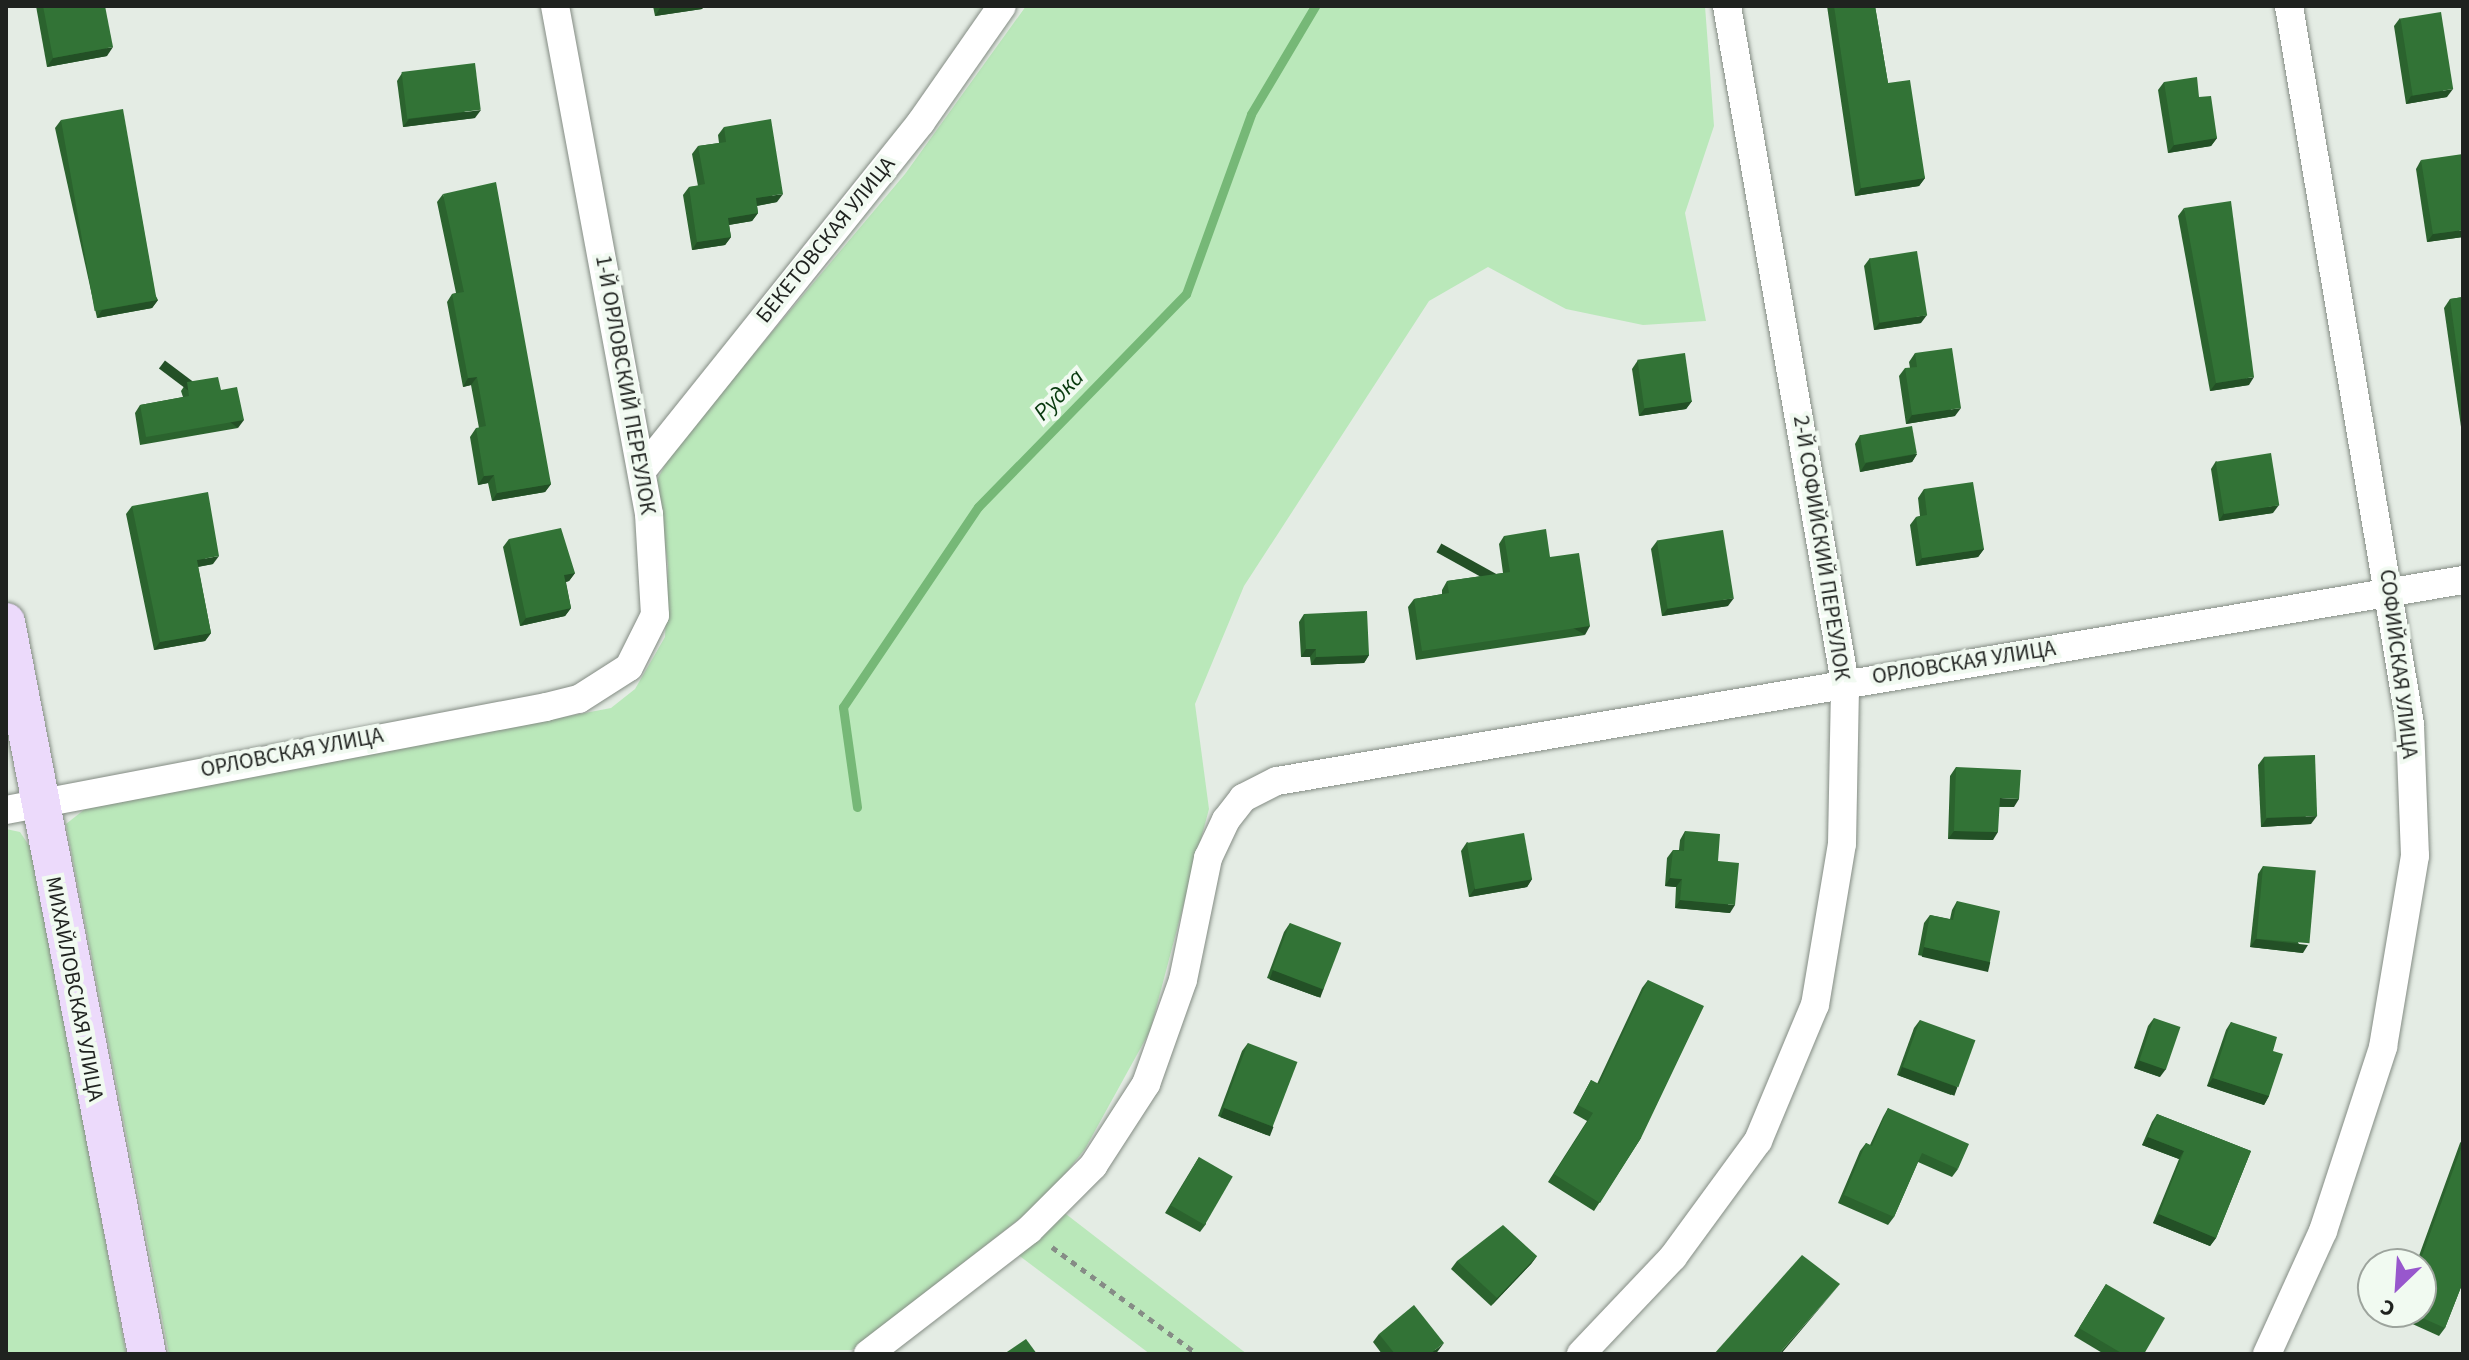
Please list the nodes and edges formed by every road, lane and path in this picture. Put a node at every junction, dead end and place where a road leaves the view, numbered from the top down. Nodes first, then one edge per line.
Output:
1 (555, 6) edge
2 (1002, 6) edge
3 (1727, 6) edge
4 (2289, 6) edge
5 (644, 468) junction
6 (2463, 580) edge
7 (2390, 592) junction
8 (6, 622) edge
9 (1845, 683) junction
10 (546, 707) joint
11 (22, 807) edge
12 (1029, 1230) junction
13 (147, 1354) edge
14 (868, 1354) edge
15 (1197, 1354) edge
16 (1581, 1354) edge
17 (2267, 1354) edge

1 - 5 street, 1-Й ОРЛОВСКИЙ ПЕРЕУЛОК
2 - 5 street, БЕКЕТОВСКАЯ УЛИЦА
3 - 9 street, 2-Й СОФИЙСКИЙ ПЕРЕУЛОК
4 - 7 street, СОФИЙСКАЯ УЛИЦА
5 - 10 street, 1-Й ОРЛОВСКИЙ ПЕРЕУЛОК
6 - 7 street, ОРЛОВСКАЯ УЛИЦА
7 - 9 street, ОРЛОВСКАЯ УЛИЦА
7 - 17 street, СОФИЙСКАЯ УЛИЦА
8 - 11 street, МИХАЙЛОВСКАЯ УЛИЦА
9 - 12 street, ОРЛОВСКАЯ УЛИЦА
9 - 16 street, 2-Й СОФИЙСКИЙ ПЕРЕУЛОК
10 - 11 street, ОРЛОВСКАЯ УЛИЦА
11 - 13 street, МИХАЙЛОВСКАЯ УЛИЦА
12 - 14 street, ОРЛОВСКАЯ УЛИЦА
12 - 15 path

